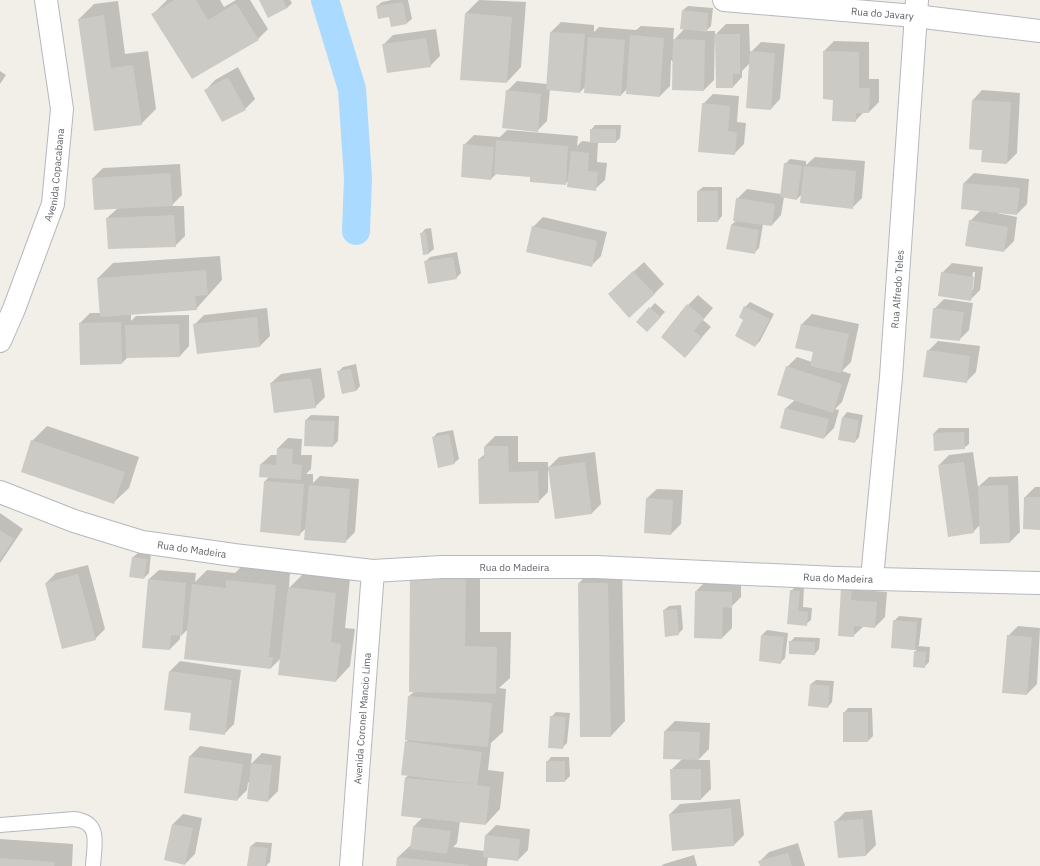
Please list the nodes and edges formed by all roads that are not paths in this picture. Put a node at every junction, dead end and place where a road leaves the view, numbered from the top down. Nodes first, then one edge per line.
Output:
1 (46, 0) edge
2 (724, 0) edge
3 (916, 8) edge
4 (1040, 31) edge
5 (0, 341) edge
6 (0, 492) edge
7 (373, 571) junction
8 (872, 578) junction
9 (1040, 583) edge
10 (0, 824) edge
11 (94, 866) edge
12 (351, 866) edge

1 - 5 street, Avenida Copacabana
2 - 3 street, Rua do Javary
3 - 4 street, Rua do Javary
3 - 8 street, Rua Alfredo Teles
6 - 7 street, Rua do Madeira
7 - 8 street, Rua do Madeira
7 - 12 street, Avenida Coronel Mancio Lima
8 - 9 street, Rua do Madeira
10 - 11 lane

